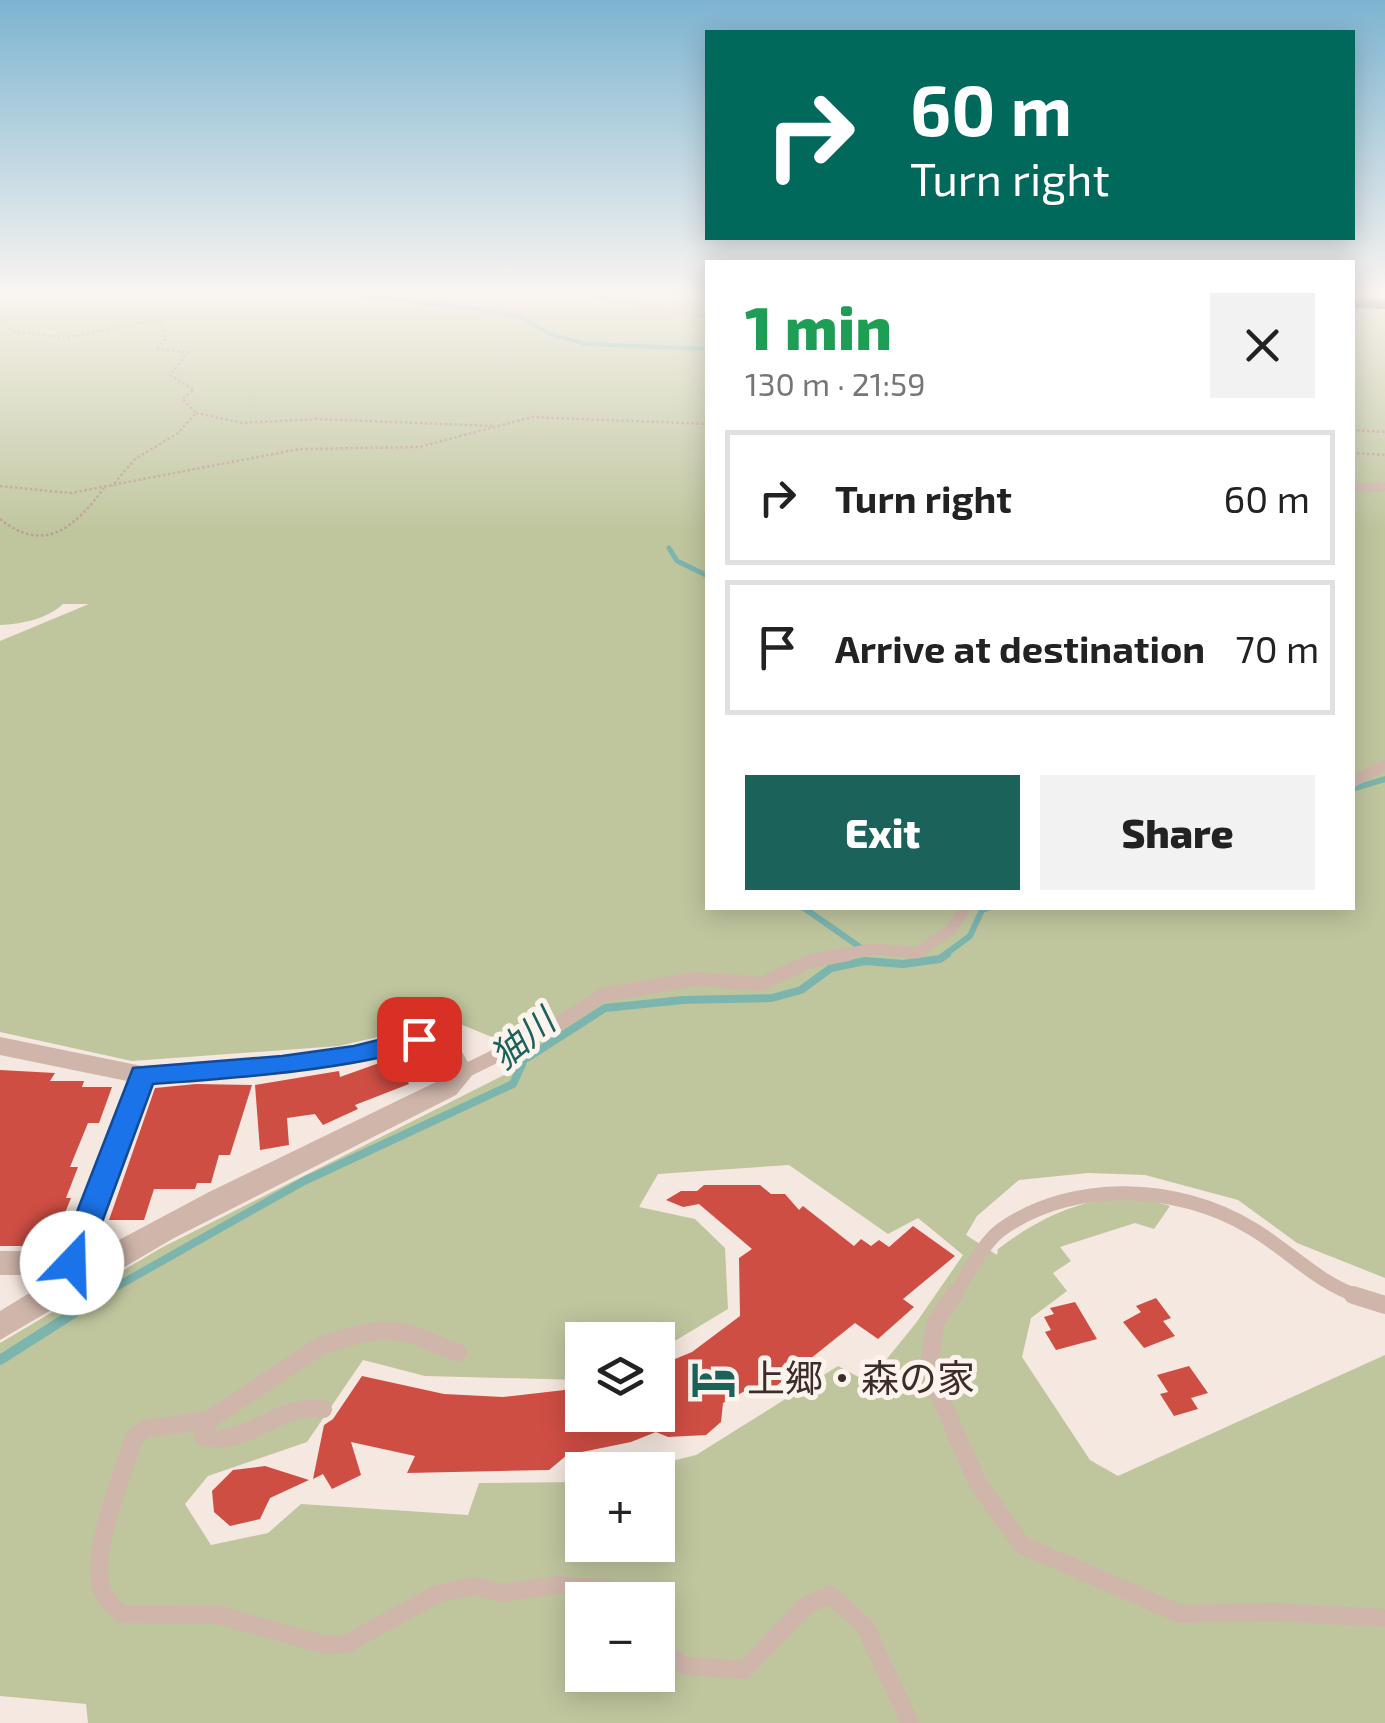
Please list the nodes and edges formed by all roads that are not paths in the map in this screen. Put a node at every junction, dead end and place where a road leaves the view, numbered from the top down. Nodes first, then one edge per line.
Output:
1 (1355, 488) edge
2 (1385, 488) edge
3 (1385, 765) edge
4 (1355, 780) edge
5 (965, 910) edge
6 (0, 1046) edge
7 (461, 1073) junction
8 (142, 1075) junction
9 (0, 1263) edge
10 (80, 1266) junction
11 (1385, 1305) edge
12 (0, 1327) edge
13 (458, 1353) dead end
14 (323, 1409) dead end
15 (209, 1420) junction
16 (565, 1586) edge
17 (1385, 1618) edge
18 (675, 1660) edge
19 (910, 1723) edge

1 - 2 lane
3 - 4 lane
5 - 7 lane
6 - 8 street
7 - 8 street
7 - 10 street
8 - 10 street
9 - 10 street
10 - 12 street
11 - 17 lane
13 - 15 lane
14 - 15 lane
15 - 16 lane
18 - 19 lane

